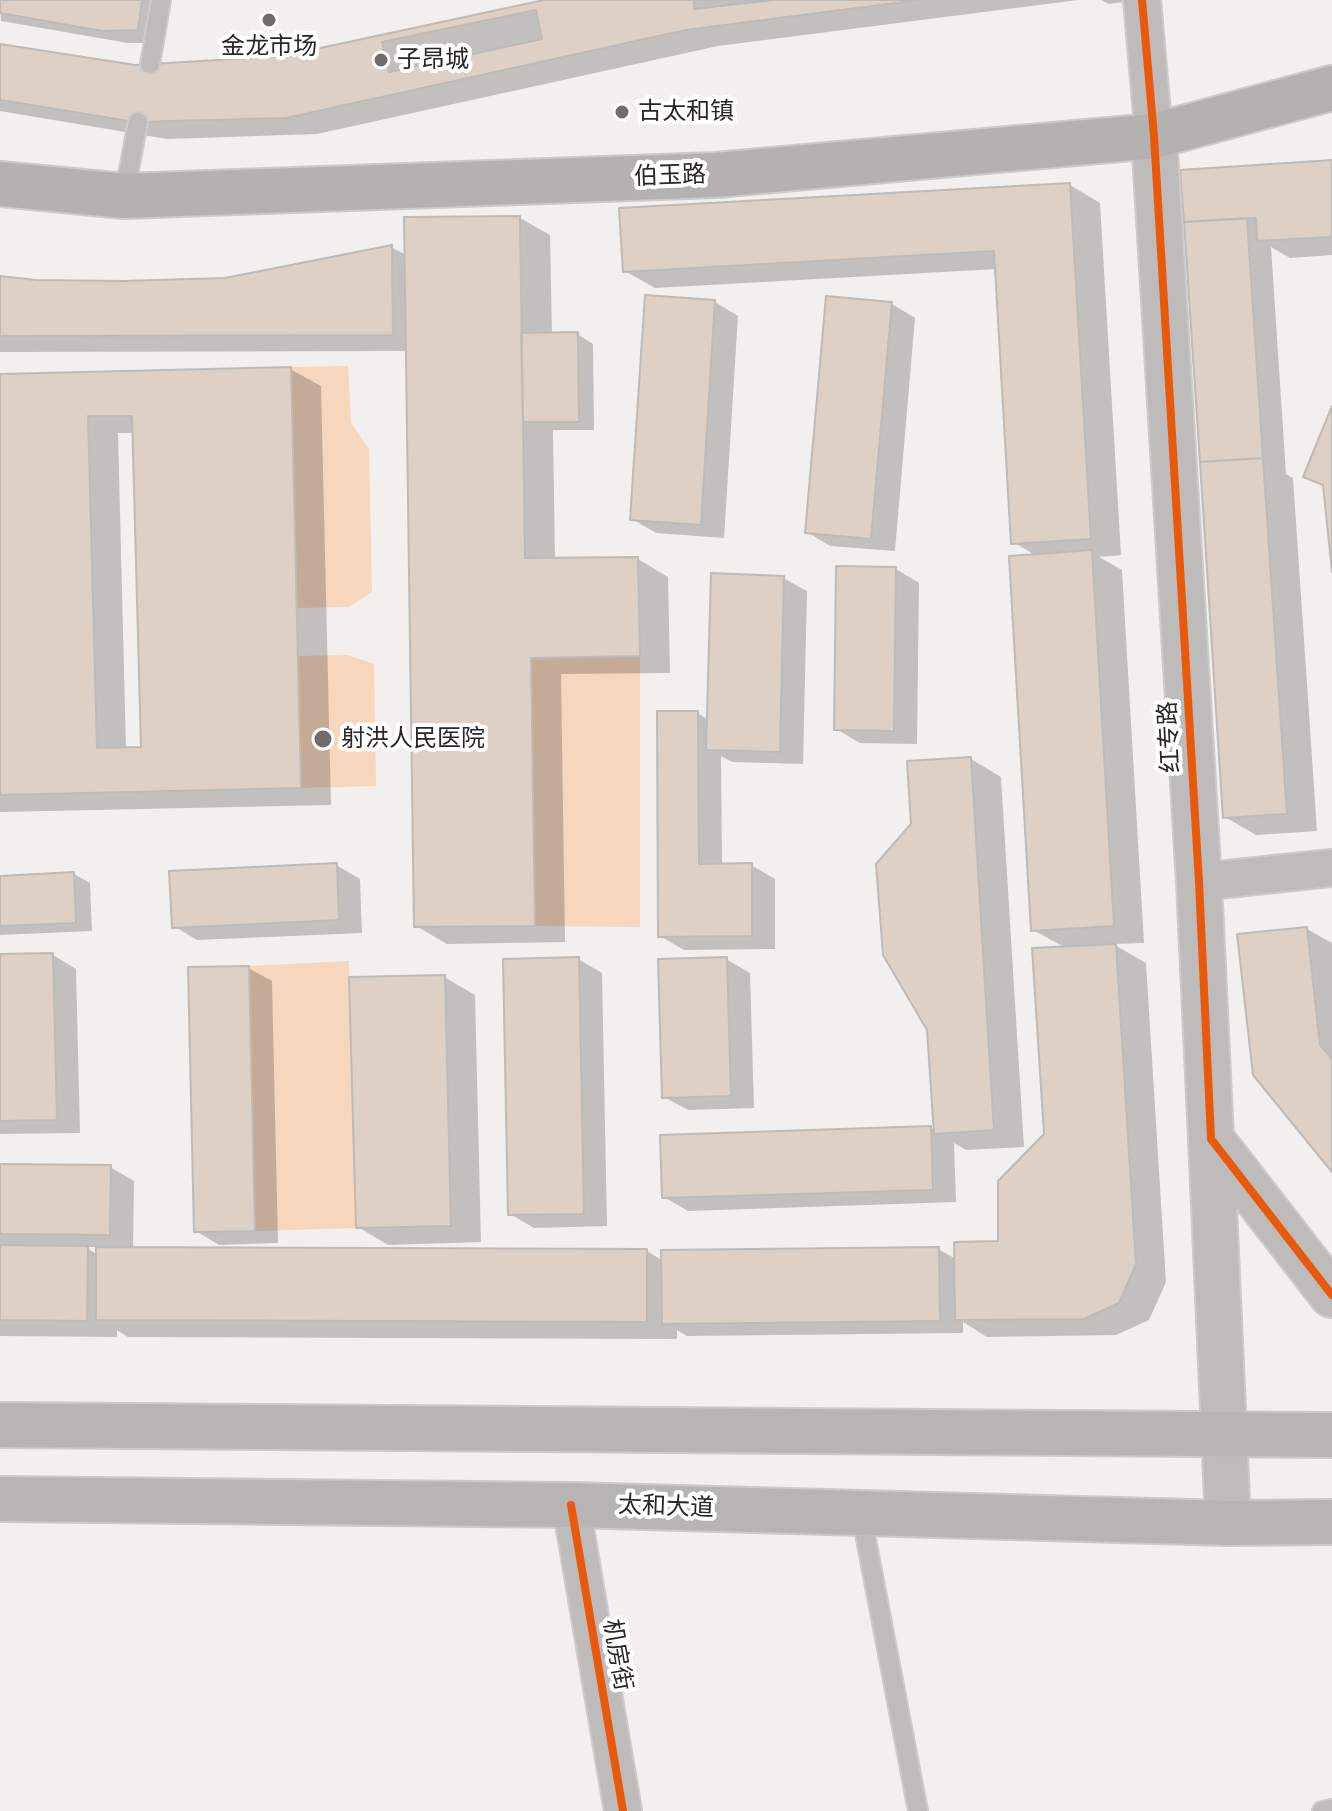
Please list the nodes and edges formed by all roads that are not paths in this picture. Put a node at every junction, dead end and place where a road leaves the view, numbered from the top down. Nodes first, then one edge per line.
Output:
1 (161, 0) edge
2 (1142, 0) edge
3 (150, 64) dead end
4 (1332, 88) edge
5 (138, 122) dead end
6 (1154, 136) junction
7 (0, 184) edge
8 (124, 196) junction
9 (1332, 868) edge
10 (1199, 882) junction
11 (1211, 1139) junction
12 (1332, 1295) edge
13 (0, 1425) edge
14 (1332, 1435) edge
15 (1224, 1436) junction
16 (0, 1499) edge
17 (571, 1505) junction
18 (861, 1513) junction
19 (1332, 1522) edge
20 (1228, 1523) junction
21 (1332, 1809) edge
22 (623, 1811) edge
23 (918, 1811) edge
24 (1322, 1811) edge

1 - 3 lane
2 - 6 street
4 - 6 main road, 伯玉路
5 - 8 lane
6 - 8 main road, 伯玉路
6 - 10 street, 红专路
7 - 8 main road, 伯玉路
9 - 10 street
10 - 11 street, 红专路
11 - 12 street
11 - 15 street, 红专路
13 - 15 main road
14 - 15 main road
15 - 20 street, 红专路
16 - 17 main road, 太和大道
17 - 18 main road, 太和大道
17 - 22 street, 机房街
18 - 20 main road, 太和大道
18 - 23 lane
19 - 20 main road, 太和大道
21 - 24 lane

